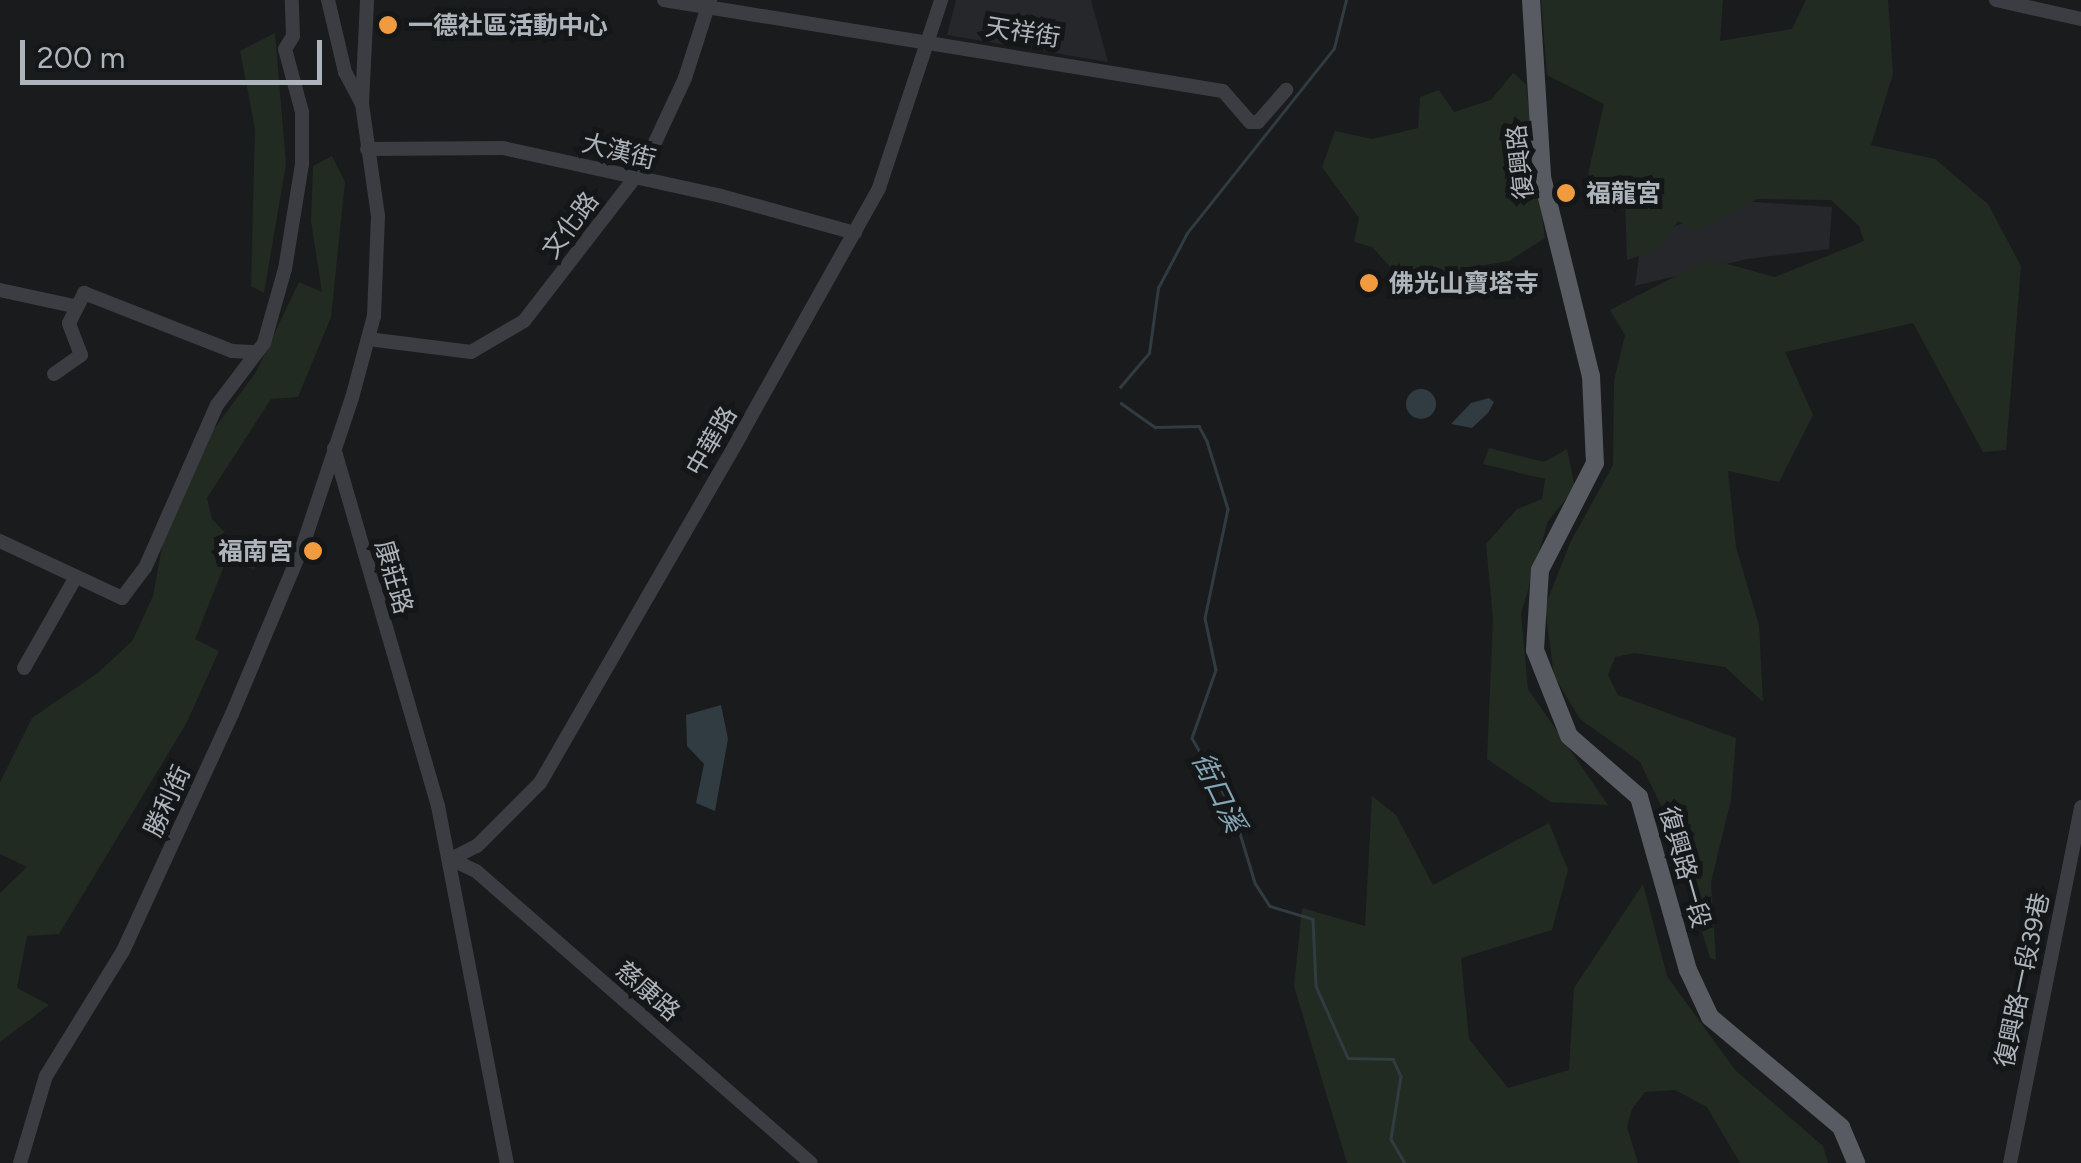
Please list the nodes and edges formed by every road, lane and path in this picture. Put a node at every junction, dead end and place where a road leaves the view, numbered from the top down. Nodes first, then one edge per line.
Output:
1 (292, 0) edge
2 (328, 0) edge
3 (367, 0) edge
4 (664, 0) edge
5 (942, 0) edge
6 (1531, 0) edge
7 (1996, 0) edge
8 (709, 2) edge
9 (2081, 19) edge
10 (929, 40) junction
11 (1286, 90) dead end
12 (362, 104) junction
13 (367, 149) junction
14 (634, 179) junction
15 (855, 233) junction
16 (0, 290) edge
17 (74, 306) junction
18 (1577, 324) joint
19 (368, 338) junction
20 (252, 352) junction
21 (54, 374) dead end
22 (334, 448) junction
23 (0, 541) edge
24 (76, 577) junction
25 (24, 668) dead end
26 (2081, 807) edge
27 (451, 859) junction
28 (20, 1163) edge
29 (507, 1163) edge
30 (811, 1163) edge
31 (1856, 1163) edge
32 (2010, 1163) edge

1 - 20 street
2 - 12 street
3 - 12 street
4 - 8 street, 天祥街
5 - 10 street, 中華路
6 - 18 main road, 復興路
7 - 9 street
8 - 10 street, 天祥街
8 - 14 street, 文化路
10 - 11 street, 天祥街
10 - 15 street, 中華路
12 - 13 street
13 - 14 street, 大漢街
13 - 19 street
14 - 15 street, 大漢街
14 - 19 street, 文化路
15 - 27 street, 中華路
16 - 17 street
17 - 20 street
17 - 21 street
18 - 31 main road, 復興路一段
19 - 22 street
20 - 24 street
22 - 27 street, 康莊路
22 - 28 street, 勝利街
23 - 24 street
24 - 25 street
26 - 32 street, 復興路一段39巷
27 - 29 street, 康莊路
27 - 30 street, 慈康路

